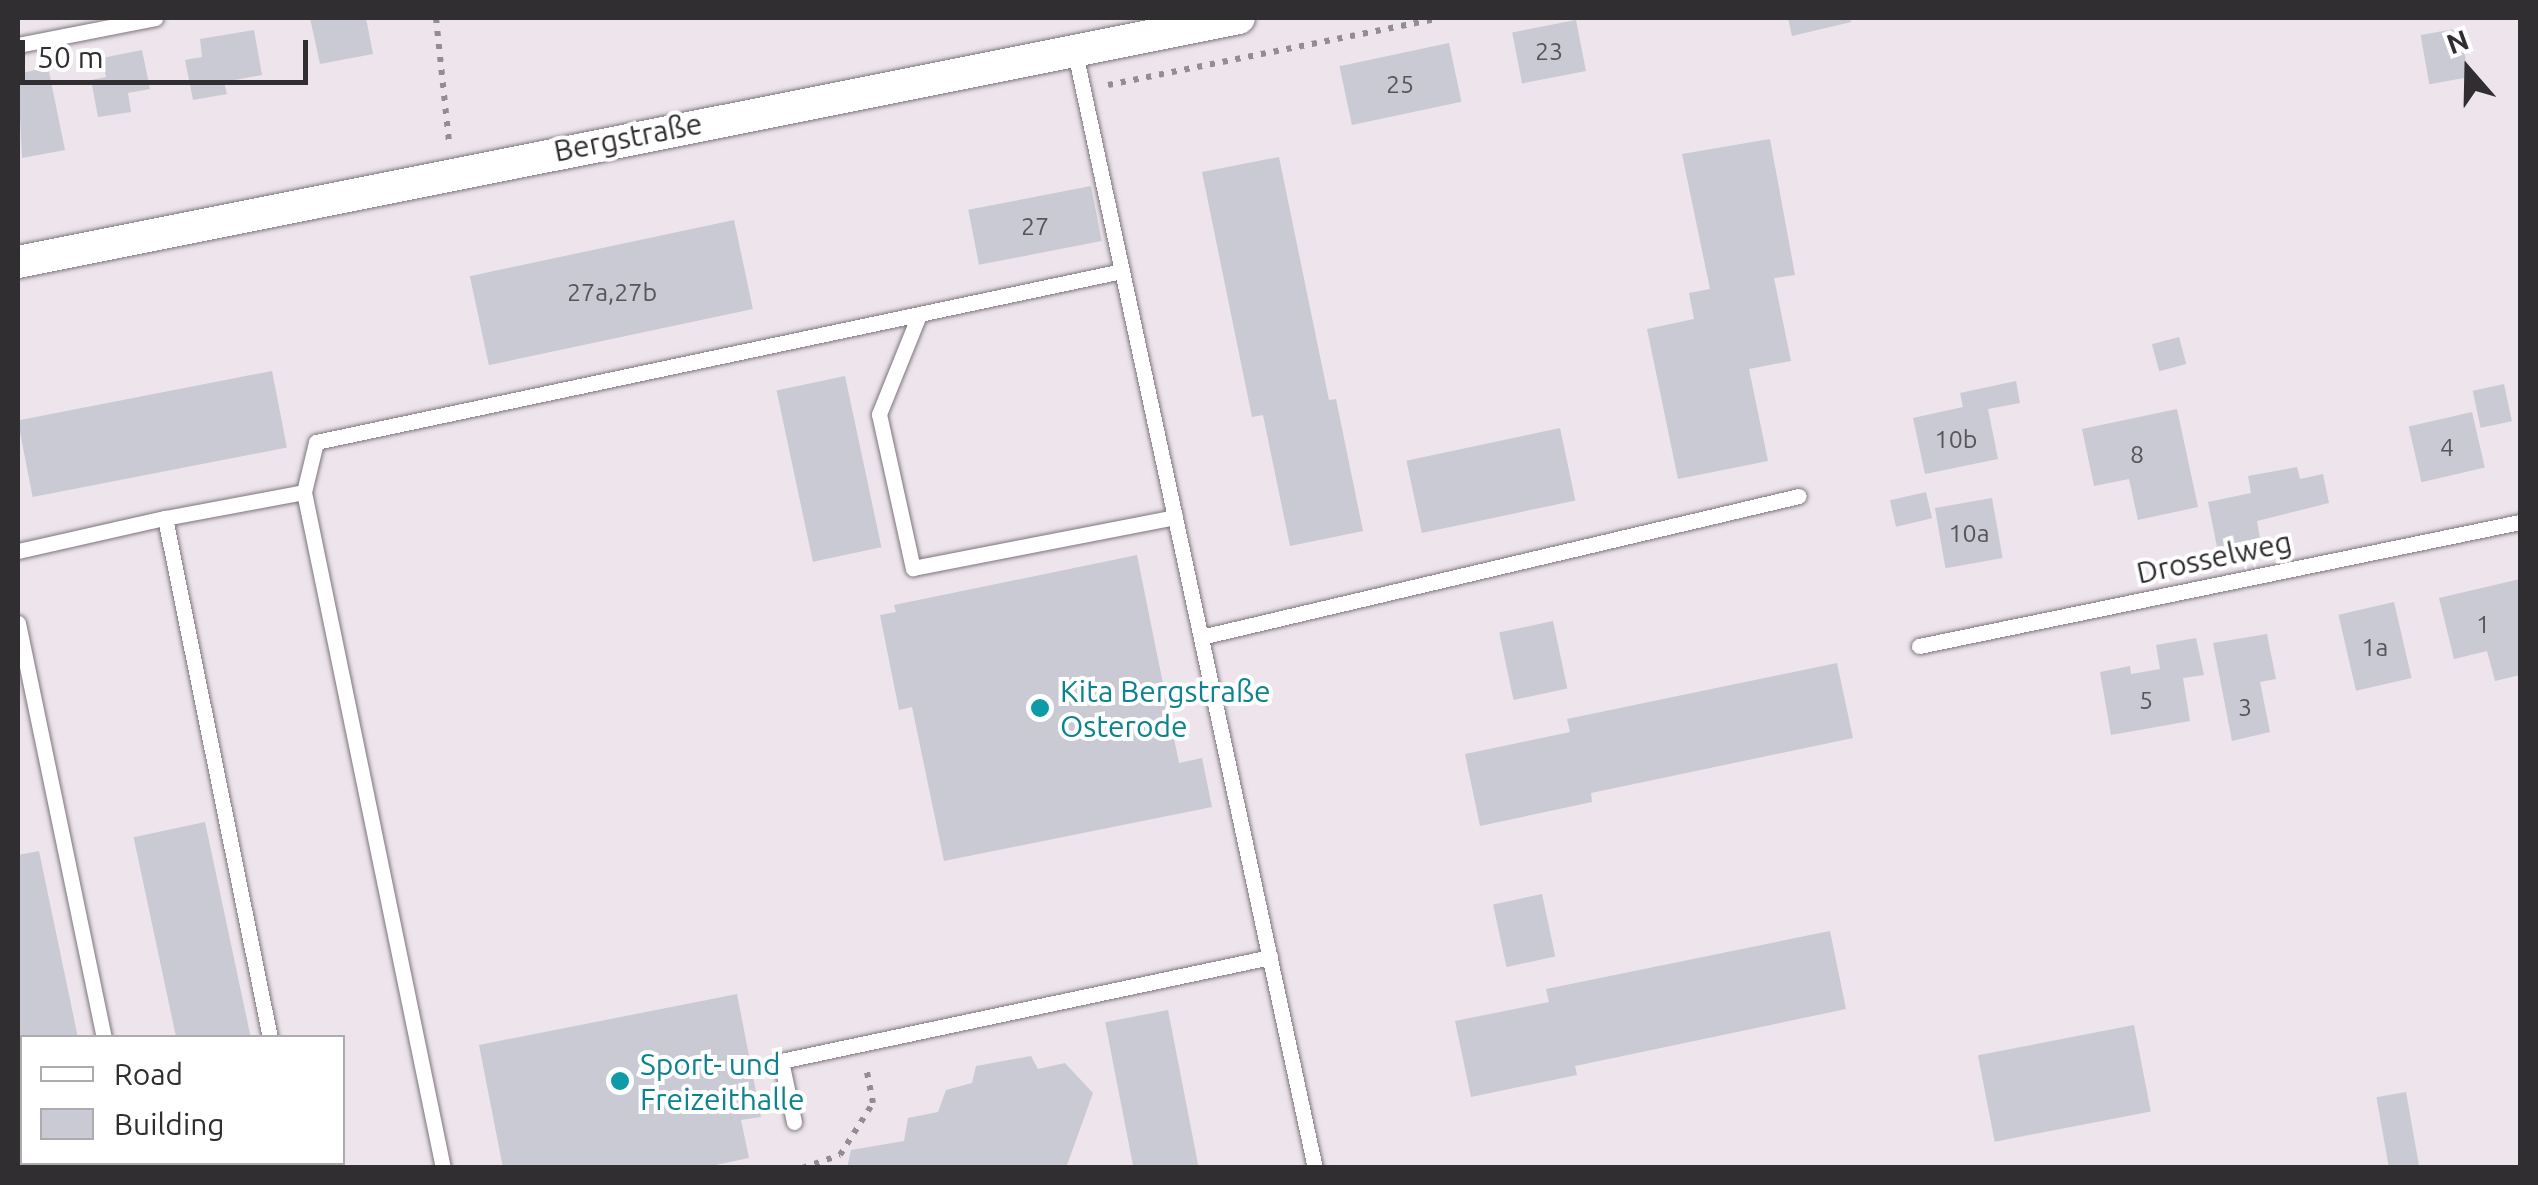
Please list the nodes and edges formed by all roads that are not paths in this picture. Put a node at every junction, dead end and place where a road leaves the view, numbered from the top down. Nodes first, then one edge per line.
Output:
1 (155, 18) edge
2 (1239, 18) edge
3 (18, 45) edge
4 (1074, 48) junction
5 (18, 262) edge
6 (1122, 272) junction
7 (919, 315) junction
8 (304, 492) junction
9 (1799, 496) dead end
10 (1175, 517) junction
11 (164, 518) junction
12 (2520, 522) edge
13 (18, 551) edge
14 (18, 623) edge
15 (1201, 637) junction
16 (1918, 646) dead end
17 (1270, 956) junction
18 (103, 1035) edge
19 (269, 1035) edge
20 (794, 1122) dead end
21 (444, 1168) edge
22 (1315, 1168) edge

1 - 3 lane
2 - 4 street, Bergstraße
4 - 5 street, Bergstraße
4 - 6 lane
6 - 7 lane
6 - 10 lane
7 - 8 lane
7 - 10 lane
8 - 11 lane
8 - 21 lane
9 - 15 lane
10 - 15 lane
11 - 13 lane
11 - 19 lane
12 - 16 lane, Drosselweg
14 - 18 lane
15 - 17 lane
17 - 20 lane
17 - 22 lane

